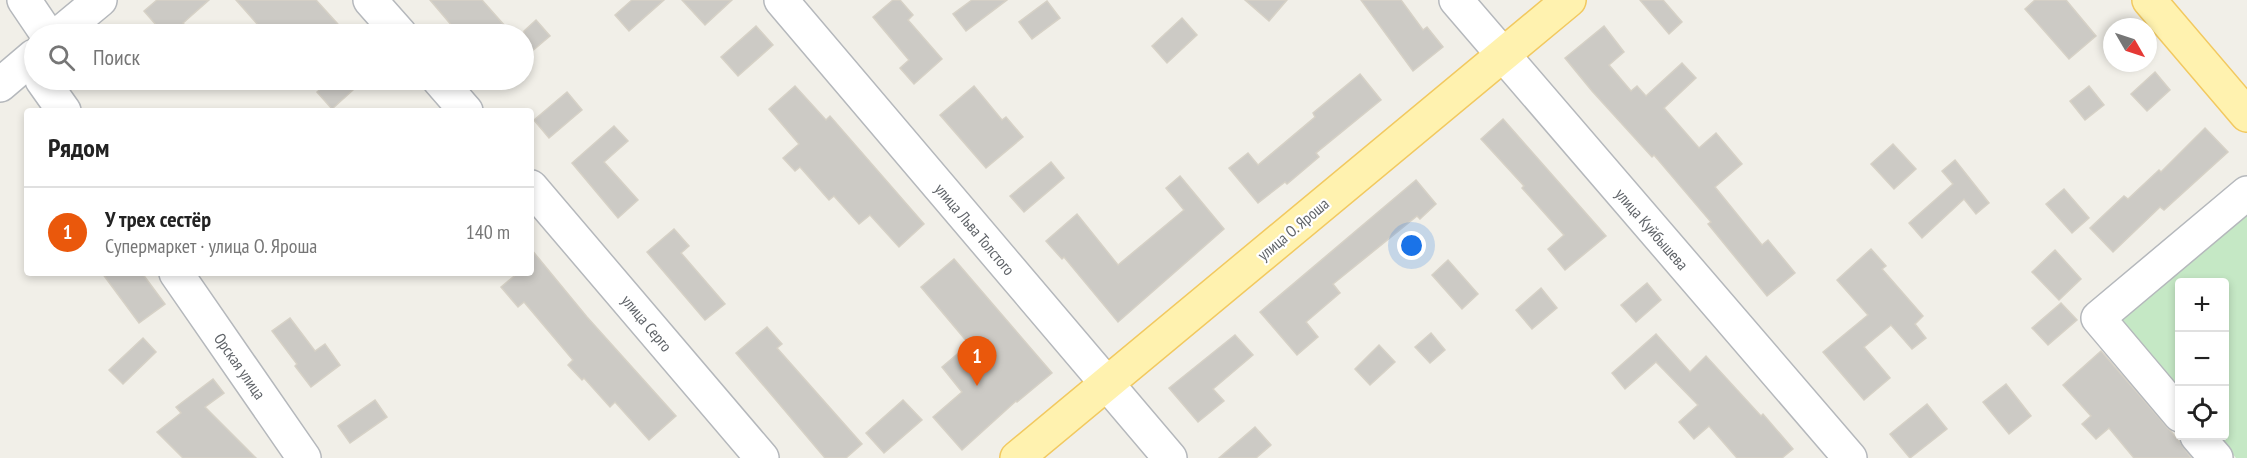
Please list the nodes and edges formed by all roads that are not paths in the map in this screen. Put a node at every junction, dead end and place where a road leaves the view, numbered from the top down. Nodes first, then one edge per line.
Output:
1 (24, 0) edge
2 (100, 0) edge
3 (370, 0) edge
4 (781, 0) edge
5 (1455, 0) edge
6 (1569, 0) edge
7 (2149, 0) edge
8 (29, 24) edge
9 (71, 24) edge
10 (391, 24) edge
11 (1502, 55) junction
12 (24, 69) edge
13 (0, 85) edge
14 (53, 90) edge
15 (448, 90) edge
16 (62, 108) edge
17 (463, 108) edge
18 (2247, 115) edge
19 (534, 191) edge
20 (2247, 193) edge
21 (178, 276) edge
22 (1106, 384) junction
23 (2175, 409) edge
24 (2201, 440) edge
25 (304, 458) edge
26 (762, 458) edge
27 (1017, 458) edge
28 (1170, 458) edge
29 (1850, 458) edge
30 (2216, 458) edge

1 - 8 street
2 - 9 street
3 - 10 street
4 - 22 street, улица Льва Толстого
5 - 11 street, улица Куйбышева
6 - 11 main road, улица О. Яроша
7 - 18 main road
11 - 22 main road, улица О. Яроша
11 - 29 street, улица Куйбышева
12 - 13 street
14 - 16 street
15 - 17 street
19 - 26 street, улица Серго
20 - 23 street
21 - 25 street, Орская улица
22 - 27 main road, улица О. Яроша
22 - 28 street, улица Льва Толстого
24 - 30 street

